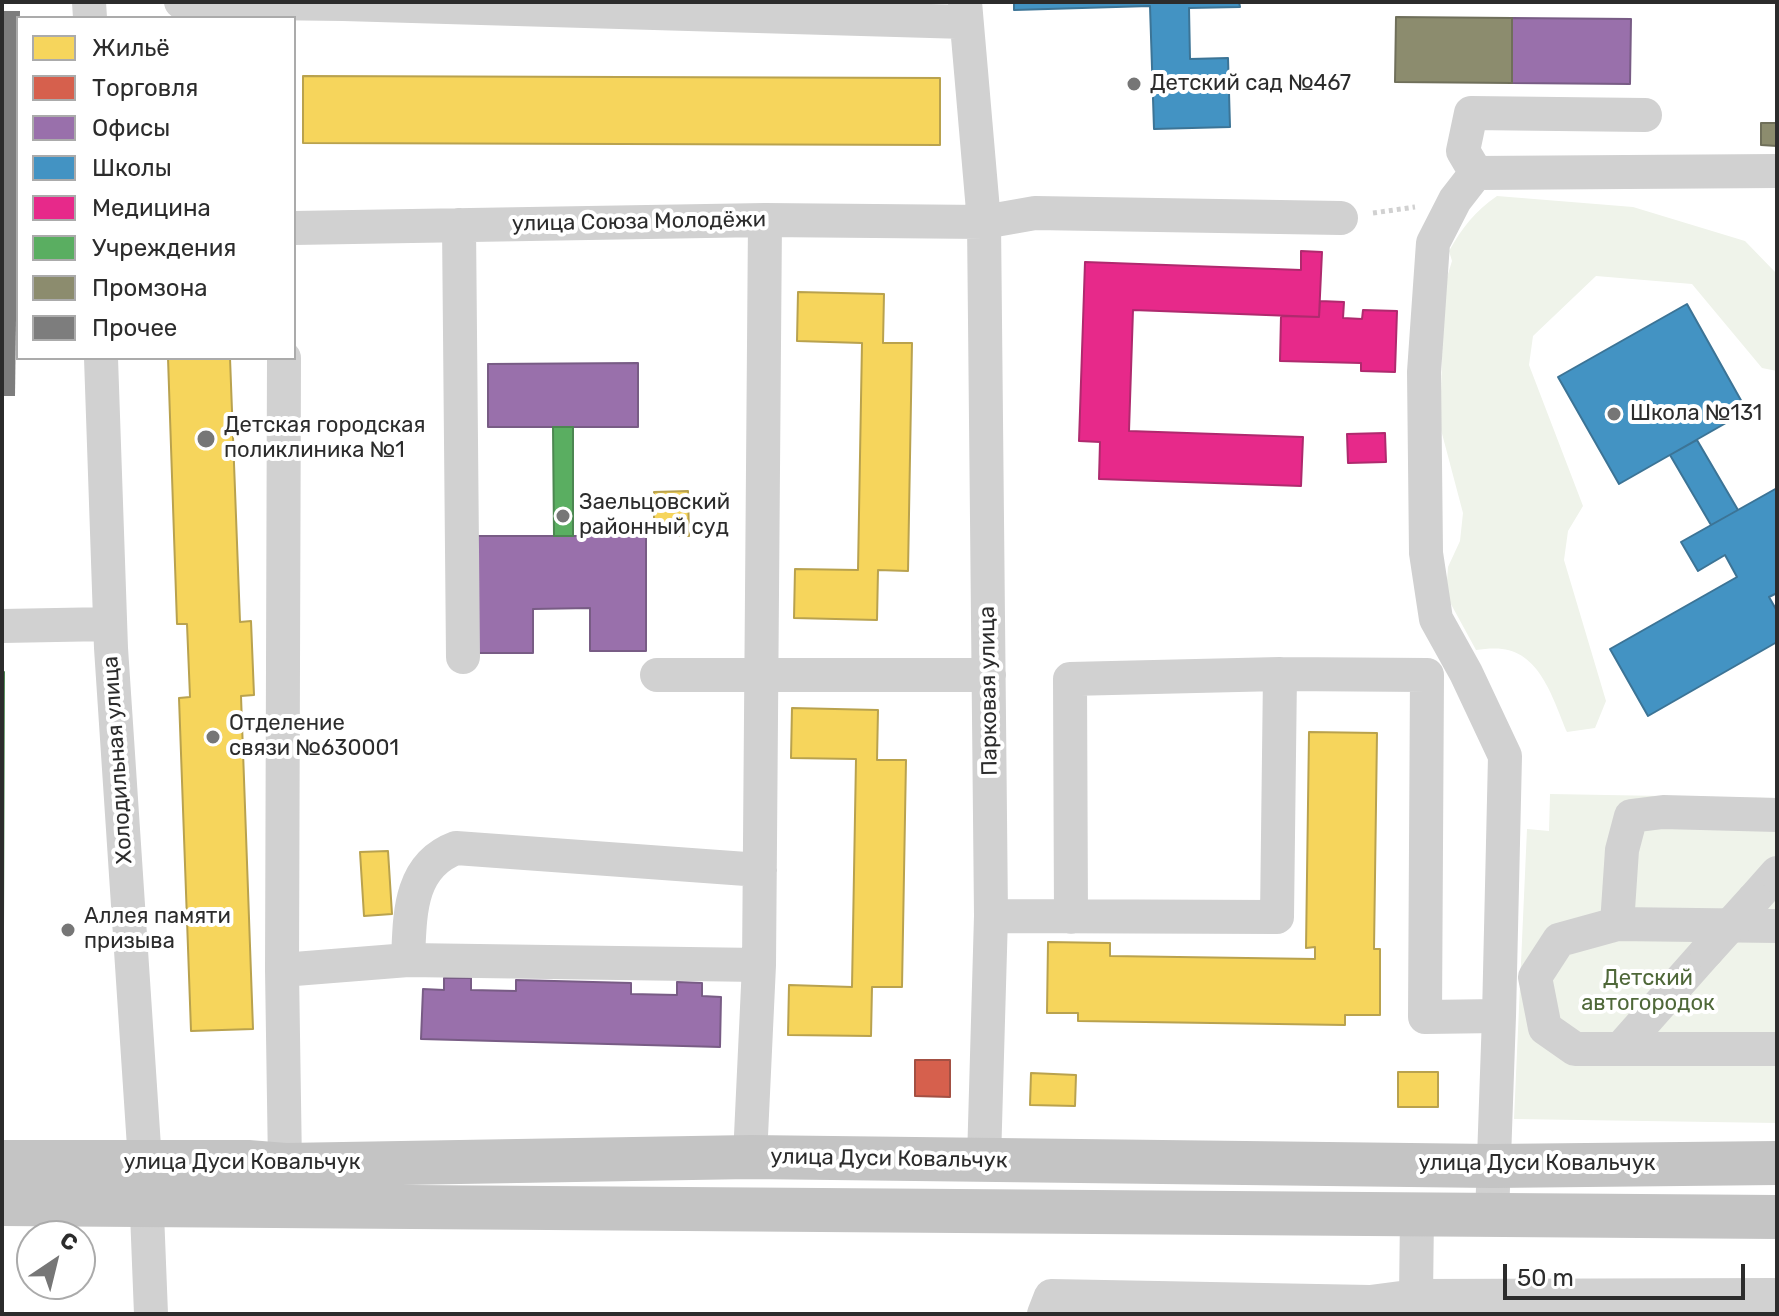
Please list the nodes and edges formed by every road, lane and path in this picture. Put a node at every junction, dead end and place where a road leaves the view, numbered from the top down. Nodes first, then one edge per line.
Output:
1 (181, 2) edge
2 (343, 3) edge
3 (965, 12) edge
4 (1645, 115) dead end
5 (1777, 171) edge
6 (1476, 173) junction
7 (1455, 200) junction
8 (1341, 218) joint
9 (765, 220) junction
10 (984, 222) junction
11 (459, 225) junction
12 (296, 228) edge
13 (101, 360) edge
14 (284, 360) edge
15 (110, 624) junction
16 (2, 626) edge
17 (463, 657) dead end
18 (1280, 674) junction
19 (657, 675) dead end
20 (761, 675) junction
21 (989, 675) junction
22 (1777, 815) edge
23 (760, 870) junction
24 (1777, 873) edge
25 (991, 916) junction
26 (1071, 917) junction
27 (1617, 924) junction
28 (1777, 926) edge
29 (408, 960) junction
30 (759, 965) junction
31 (282, 970) junction
32 (1499, 1016) junction
33 (1622, 1047) junction
34 (1777, 1049) edge
35 (750, 1157) junction
36 (984, 1160) junction
37 (2, 1162) edge
38 (145, 1162) junction
39 (1777, 1163) edge
40 (285, 1165) junction
41 (1492, 1166) junction
42 (2, 1204) edge
43 (147, 1205) junction
44 (1417, 1215) junction
45 (1492, 1216) junction
46 (1777, 1217) edge
47 (1777, 1295) edge
48 (1416, 1296) junction
49 (1370, 1308) edge
50 (151, 1314) edge
51 (1044, 1314) edge

1 - 2 street
2 - 3 street
3 - 10 street, Парковая улица
4 - 6 street
5 - 6 street
6 - 7 street
7 - 8 path
7 - 32 street
8 - 10 street, улица Союза Молодёжи
9 - 10 street, улица Союза Молодёжи
9 - 11 street, улица Союза Молодёжи
9 - 20 street
10 - 21 street, Парковая улица
11 - 12 street, улица Союза Молодёжи
11 - 17 street
13 - 15 street, Холодильная улица
14 - 31 street
15 - 16 street
15 - 38 street, Холодильная улица
18 - 26 street
18 - 26 street
18 - 32 street
19 - 20 street
20 - 21 street
20 - 23 street
21 - 25 street, Парковая улица
22 - 27 street
23 - 29 street
23 - 30 street
24 - 33 street, bridge
25 - 26 street
25 - 36 street, Парковая улица
27 - 28 street
27 - 33 street
29 - 30 street
29 - 31 street
30 - 35 street
31 - 40 street
32 - 41 street
33 - 34 street
35 - 36 main road, улица Дуси Ковальчук
35 - 40 main road, улица Дуси Ковальчук
36 - 41 main road, улица Дуси Ковальчук
37 - 38 main road, улица Дуси Ковальчук
38 - 40 main road, улица Дуси Ковальчук
38 - 43 street, Холодильная улица
39 - 41 main road, улица Дуси Ковальчук
41 - 45 street
42 - 43 main road, улица Дуси Ковальчук
43 - 44 main road, улица Дуси Ковальчук
43 - 50 street, Холодильная улица
44 - 45 main road, улица Дуси Ковальчук
44 - 48 street
45 - 46 main road, улица Дуси Ковальчук
47 - 48 street
48 - 49 street
49 - 51 street

